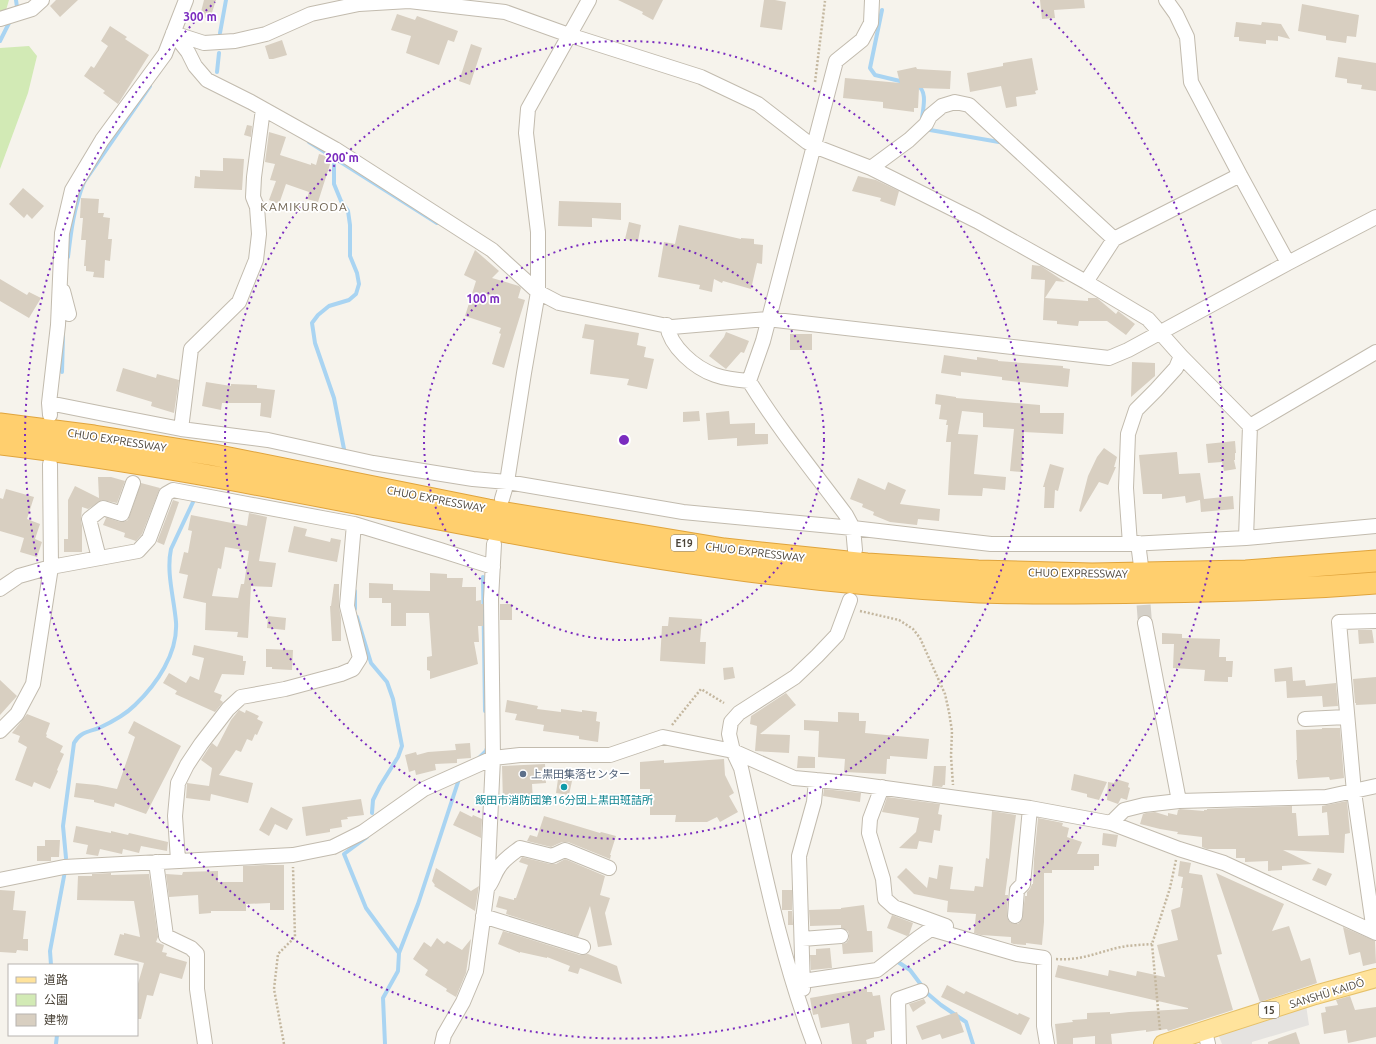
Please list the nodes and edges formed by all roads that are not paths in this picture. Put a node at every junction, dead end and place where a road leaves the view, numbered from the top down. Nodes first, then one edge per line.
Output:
1 (186, 0) edge
2 (196, 0) edge
3 (589, 0) edge
4 (875, 0) edge
5 (1166, 0) edge
6 (37, 5) edge
7 (484, 5) edge
8 (0, 19) edge
9 (173, 34) junction
10 (569, 35) junction
11 (263, 109) junction
12 (814, 146) junction
13 (871, 168) junction
14 (1240, 175) junction
15 (1376, 217) edge
16 (1114, 239) junction
17 (1288, 263) junction
18 (60, 279) junction
19 (1086, 282) junction
20 (538, 292) junction
21 (69, 314) dead end
22 (767, 319) junction
23 (667, 326) junction
24 (1160, 332) junction
25 (1376, 352) edge
26 (1181, 356) junction
27 (749, 381) junction
28 (0, 424) edge
29 (1250, 426) junction
30 (181, 429) junction
31 (0, 444) edge
32 (50, 464) dead end
33 (508, 482) junction
34 (133, 483) dead end
35 (502, 498) dead end
36 (354, 524) junction
37 (1376, 526) edge
38 (853, 528) junction
39 (1246, 538) junction
40 (494, 544) dead end
41 (1134, 544) junction
42 (855, 550) dead end
43 (99, 558) junction
44 (1376, 561) edge
45 (1141, 566) dead end
46 (51, 567) junction
47 (493, 567) junction
48 (1376, 583) edge
49 (0, 589) edge
50 (849, 604) road end
51 (1376, 621) edge
52 (1145, 623) tunnel mouth
53 (1347, 716) junction
54 (1305, 720) dead end
55 (0, 731) edge
56 (734, 751) junction
57 (493, 758) junction
58 (816, 780) junction
59 (1376, 786) edge
60 (882, 787) junction
61 (1354, 792) junction
62 (1179, 801) junction
63 (1030, 808) junction
64 (1111, 823) junction
65 (178, 860) junction
66 (156, 862) junction
67 (609, 868) dead end
68 (0, 880) edge
69 (487, 889) junction
70 (483, 916) junction
71 (1015, 916) dead end
72 (950, 927) dead end
73 (1375, 932) edge
74 (841, 936) dead end
75 (802, 939) junction
76 (583, 947) dead end
77 (1376, 978) edge
78 (803, 981) junction
79 (921, 991) dead end
80 (804, 1017) junction
81 (1206, 1038) edge
82 (1162, 1040) edge
83 (205, 1044) edge
84 (442, 1044) edge
85 (814, 1044) edge
86 (899, 1044) edge
87 (1047, 1044) edge

1 - 9 street
2 - 9 street
3 - 10 street
4 - 12 street
5 - 14 street
6 - 8 street
7 - 9 street
7 - 10 street
9 - 11 street
9 - 18 street
10 - 12 street
10 - 20 street
11 - 20 street
11 - 30 street
12 - 13 street
12 - 22 street
13 - 16 street
13 - 19 street
14 - 16 street
14 - 17 street
15 - 17 street
16 - 19 street
17 - 24 street
18 - 21 street
18 - 30 street
19 - 24 street
20 - 23 street
20 - 33 street
22 - 23 street
22 - 24 street
22 - 27 street
23 - 27 street
24 - 26 street
25 - 29 street
26 - 29 street
26 - 41 street
27 - 38 street
28 - 44 highway, CHUO EXPRESSWAY / E19
29 - 39 street
30 - 33 street
31 - 48 highway, CHUO EXPRESSWAY / E19
32 - 46 street
33 - 35 street
33 - 38 street
34 - 43 street
36 - 43 street
36 - 47 street
36 - 65 street
37 - 39 street
38 - 41 street
38 - 42 street
39 - 41 street
40 - 47 street
41 - 45 street
43 - 46 street
46 - 49 street
46 - 55 street
47 - 57 street
50 - 56 street
51 - 53 street
52 - 62 street
53 - 54 street
53 - 61 street
56 - 57 street
56 - 58 street
56 - 80 street
57 - 65 street
57 - 69 street
58 - 60 street
58 - 75 street
59 - 61 street
60 - 63 street
60 - 72 street
61 - 62 street
61 - 73 street
62 - 64 street
63 - 64 street
63 - 71 street
64 - 73 street
65 - 66 street
66 - 68 street
66 - 83 street
67 - 69 street
69 - 70 street
70 - 76 street
70 - 84 street
74 - 75 street
75 - 78 street
77 - 81 main road, SANSHŪ KAIDŌ / 15
78 - 80 street
78 - 87 street
79 - 86 street
80 - 85 street
81 - 82 main road, SANSHŪ KAIDŌ / 15

